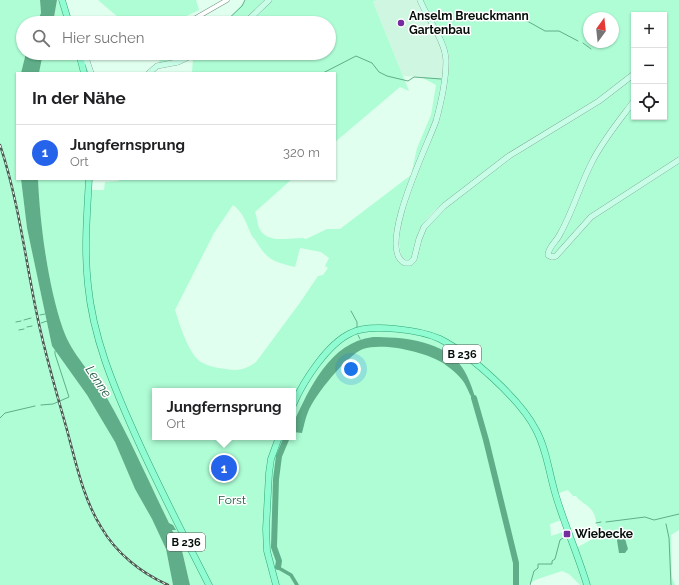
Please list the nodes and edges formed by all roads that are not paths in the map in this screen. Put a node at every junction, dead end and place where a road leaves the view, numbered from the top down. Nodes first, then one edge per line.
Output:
1 (62, 0) edge
2 (227, 0) edge
3 (269, 0) edge
4 (420, 0) edge
5 (67, 16) edge
6 (199, 16) edge
7 (253, 16) edge
8 (182, 60) edge
9 (81, 61) joint
10 (84, 72) edge
11 (91, 72) edge
12 (150, 72) edge
13 (631, 76) edge
14 (631, 106) edge
15 (679, 160) edge
16 (89, 180) edge
17 (296, 399) edge
18 (278, 440) edge
19 (209, 585) edge
20 (276, 585) edge
21 (587, 585) edge

1 - 5 main road
2 - 6 street
3 - 7 main road
4 - 13 main road
8 - 12 main road
9 - 10 main road
9 - 11 main road
14 - 15 main road
16 - 19 main road, B 236
17 - 21 main road, B 236
18 - 20 main road

